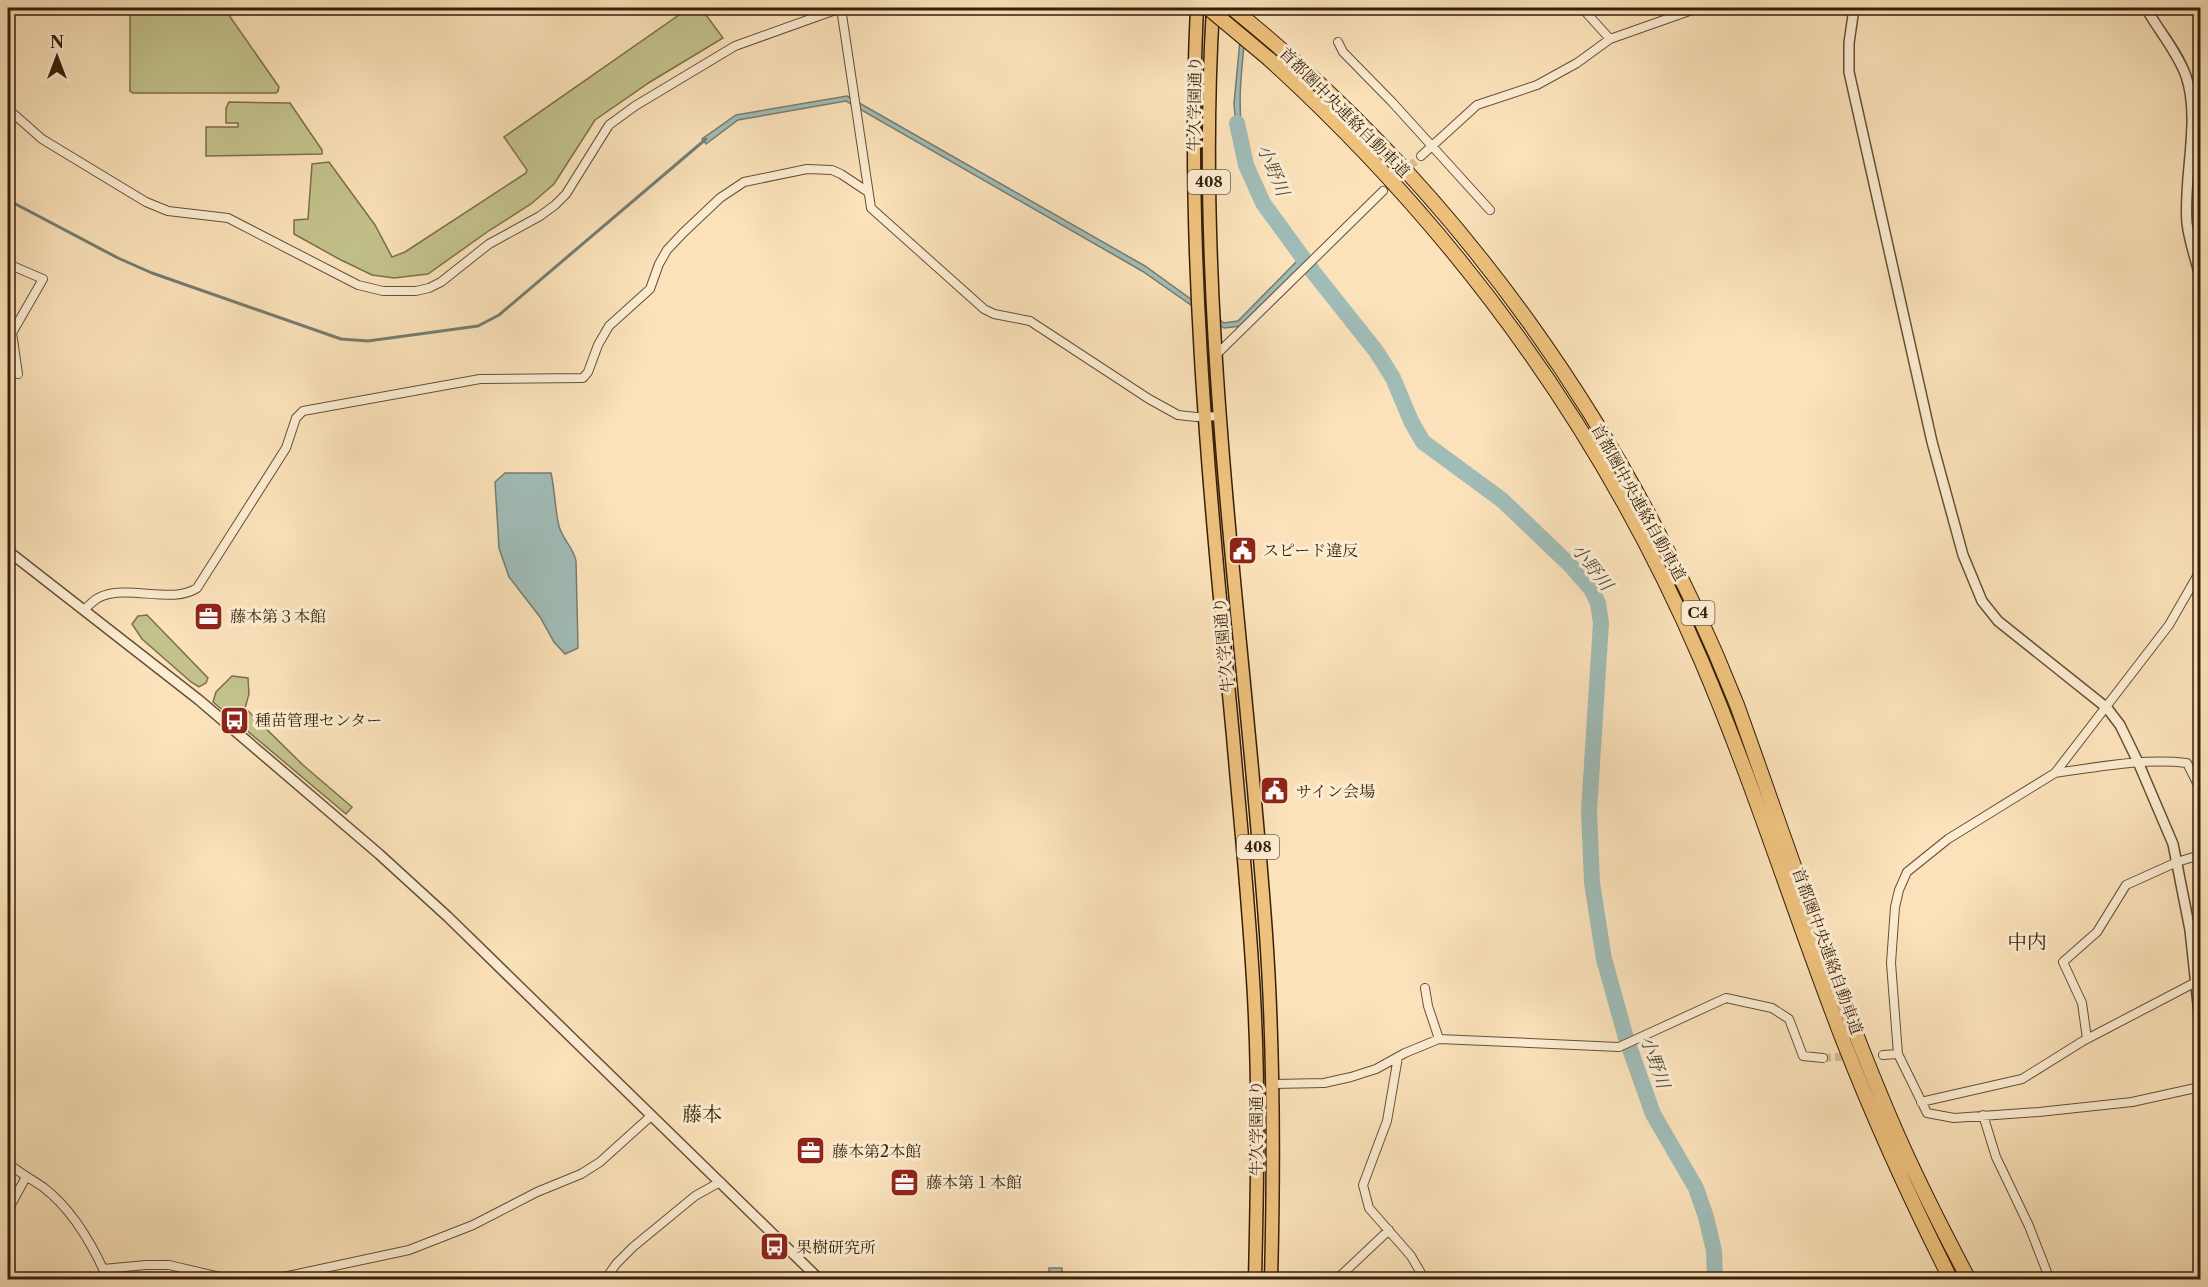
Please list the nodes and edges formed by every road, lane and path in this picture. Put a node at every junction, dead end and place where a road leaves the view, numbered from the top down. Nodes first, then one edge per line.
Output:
1 (841, 8) edge
2 (1197, 8) edge
3 (1208, 8) edge
4 (1213, 8) edge
5 (1232, 8) edge
6 (1582, 8) edge
7 (1698, 8) edge
8 (1854, 8) edge
9 (2146, 8) edge
10 (1610, 39) junction
11 (1338, 42) dead end
12 (8, 109) edge
13 (2196, 131) edge
14 (1432, 145) junction
15 (1421, 156) tunnel mouth
16 (1383, 191) tunnel mouth
17 (868, 192) junction
18 (1490, 210) dead end
19 (2199, 261) edge
20 (8, 264) edge
21 (2200, 277) edge
22 (1215, 356) junction
23 (18, 374) dead end
24 (1220, 416) junction
25 (1205, 417) junction
26 (8, 551) edge
27 (2200, 571) edge
28 (84, 610) junction
29 (2107, 708) junction
30 (2138, 762) junction
31 (2055, 773) junction
32 (2200, 789) edge
33 (2200, 855) edge
34 (2177, 862) junction
35 (2197, 955) edge
36 (2196, 982) junction
37 (1425, 988) dead end
38 (2200, 1023) edge
39 (1439, 1039) junction
40 (2087, 1039) junction
41 (1898, 1054) junction
42 (1883, 1055) dead end
43 (1398, 1057) junction
44 (1822, 1058) tunnel mouth
45 (1273, 1083) junction
46 (2200, 1087) edge
47 (1921, 1102) junction
48 (1983, 1115) junction
49 (651, 1116) junction
50 (8, 1163) edge
51 (26, 1177) junction
52 (720, 1182) junction
53 (8, 1210) edge
54 (1389, 1230) junction
55 (103, 1269) junction
56 (108, 1280) edge
57 (233, 1280) edge
58 (269, 1280) edge
59 (605, 1280) edge
60 (820, 1280) edge
61 (1255, 1280) edge
62 (1271, 1280) edge
63 (1336, 1280) edge
64 (1425, 1280) edge
65 (1951, 1280) edge
66 (1969, 1280) edge
67 (2050, 1280) edge

1 - 12 street
1 - 17 street
2 - 25 highway, 牛久学園通り / 408
3 - 65 highway, 首都圏中央連絡自動車道 / C4, bridge
4 - 22 highway, 牛久学園通り / 408
5 - 66 highway, 首都圏中央連絡自動車道 / C4
6 - 10 street
7 - 10 street
8 - 29 street
9 - 13 street
10 - 14 street
11 - 14 street
13 - 19 street
14 - 15 street
14 - 18 street
16 - 22 street
17 - 25 street
17 - 28 street
19 - 21 street
20 - 23 street
22 - 24 highway, 牛久学園通り / 408
24 - 25 street
24 - 45 highway, 牛久学園通り / 408
25 - 61 highway, 牛久学園通り / 408
26 - 28 street
27 - 29 street
28 - 49 street
29 - 30 street
29 - 31 street
30 - 31 street
30 - 32 street
30 - 34 street
31 - 41 street
33 - 34 street
34 - 35 street
34 - 40 street
35 - 36 street
36 - 38 street
36 - 40 street
37 - 39 street
39 - 43 street
39 - 44 street
40 - 47 street
41 - 42 street
41 - 47 street
43 - 45 street
43 - 54 street
45 - 62 highway, 牛久学園通り / 408
46 - 48 street
47 - 48 street
48 - 67 street
49 - 52 street
49 - 58 street
50 - 51 street
51 - 53 street
51 - 55 street
52 - 59 street
52 - 60 street
54 - 63 street
54 - 64 street
55 - 56 street
55 - 57 street

